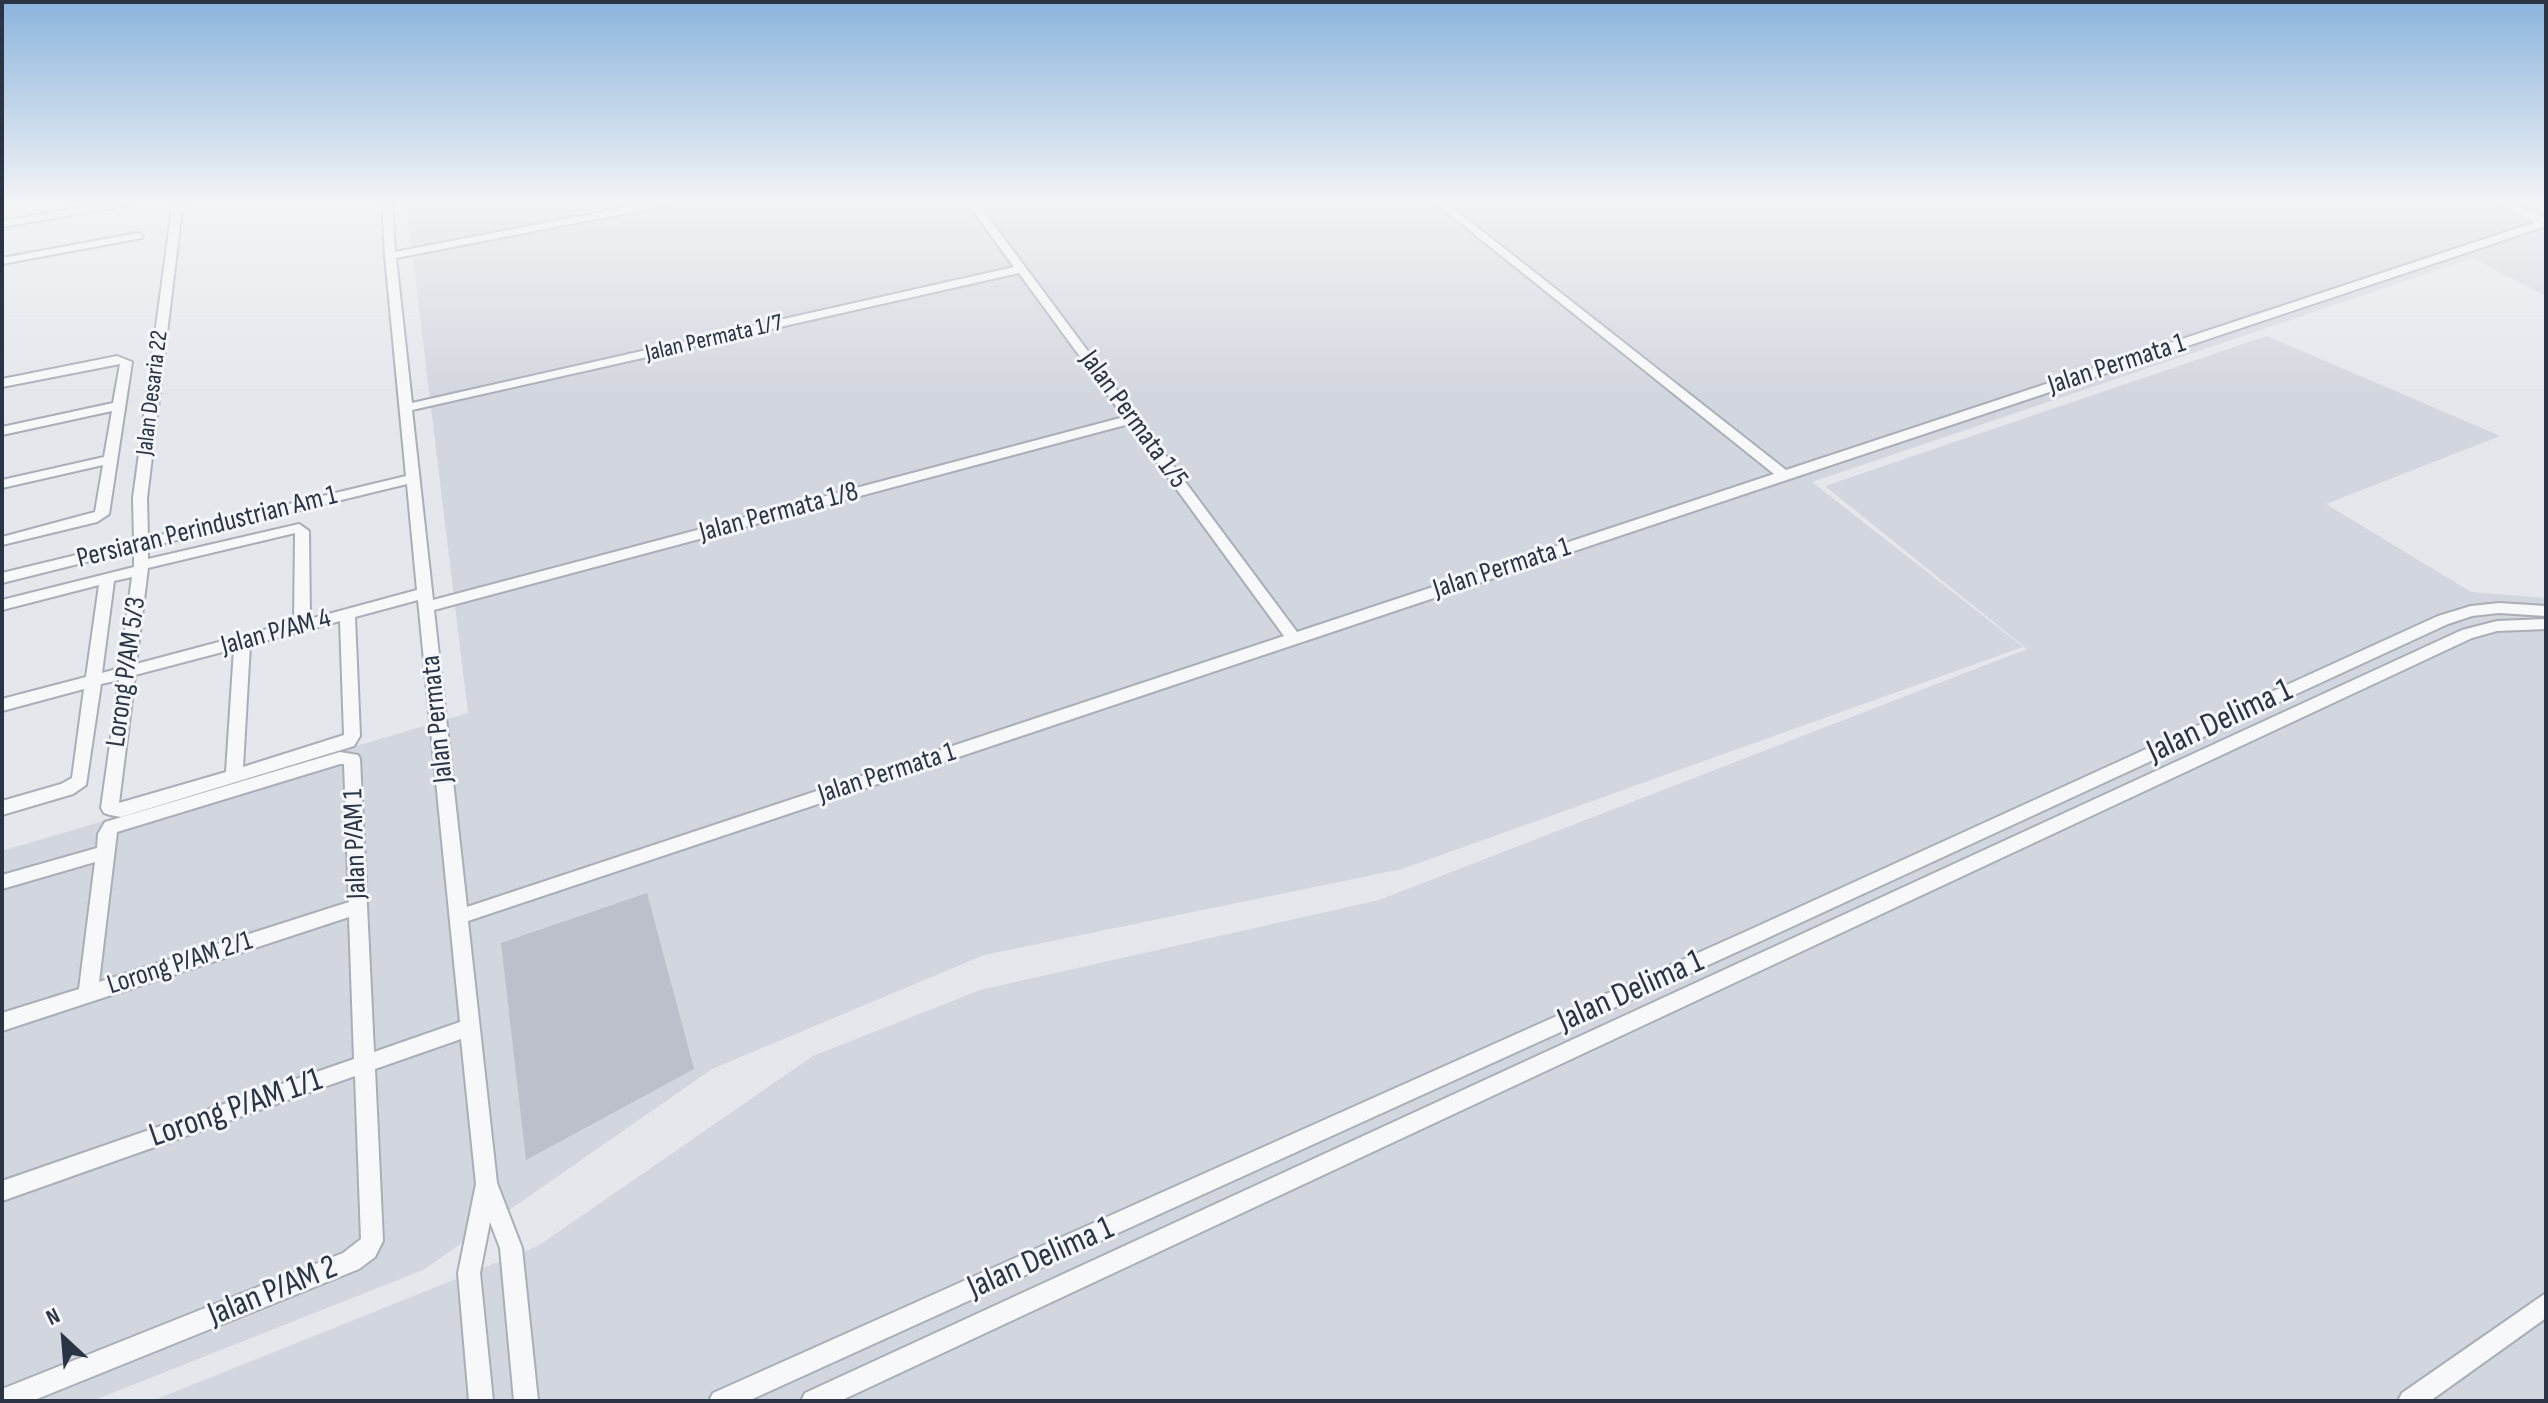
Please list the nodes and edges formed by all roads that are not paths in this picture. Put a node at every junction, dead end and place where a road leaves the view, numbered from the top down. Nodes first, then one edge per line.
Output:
1 (169, 266) edge
2 (391, 266) edge
3 (1020, 266) edge
4 (1521, 266) edge
5 (2412, 266) edge
6 (1022, 269) junction
7 (2, 383) edge
8 (119, 406) junction
9 (406, 408) junction
10 (1132, 419) junction
11 (2, 431) edge
12 (111, 459) junction
13 (412, 474) junction
14 (1784, 475) junction
15 (2, 484) edge
16 (139, 540) junction
17 (2, 541) edge
18 (140, 567) junction
19 (2, 569) edge
20 (2, 578) edge
21 (107, 578) junction
22 (425, 600) junction
23 (2, 605) edge
24 (2546, 611) edge
25 (347, 614) junction
26 (2546, 624) edge
27 (302, 626) junction
28 (1294, 638) junction
29 (242, 642) junction
30 (126, 672) junction
31 (94, 681) junction
32 (2, 705) edge
33 (234, 777) junction
34 (2, 808) edge
35 (105, 852) junction
36 (2, 882) edge
37 (359, 906) junction
38 (458, 917) junction
39 (88, 994) junction
40 (2, 1022) edge
41 (470, 1027) junction
42 (366, 1063) junction
43 (486, 1183) junction
44 (2, 1191) edge
45 (2546, 1304) edge
46 (2, 1401) edge
47 (481, 1401) edge
48 (526, 1401) edge
49 (721, 1401) edge
50 (813, 1401) edge
51 (2410, 1401) edge

1 - 16 street, Jalan Desaria 22
2 - 9 street, Jalan Permata
3 - 6 street, Jalan Permata 1/5
4 - 14 street
5 - 14 street, Jalan Permata 1
6 - 9 street, Jalan Permata 1/7
6 - 10 street, Jalan Permata 1/5
7 - 8 street
8 - 11 street
8 - 12 street
9 - 13 street, Jalan Permata
10 - 22 street, Jalan Permata 1/8
10 - 28 street, Jalan Permata 1/5
12 - 15 street
12 - 17 street
13 - 16 street, Persiaran Perindustrian Am 1
13 - 22 street, Jalan Permata
14 - 28 street, Jalan Permata 1
16 - 18 street, Lorong P/AM 5/3
16 - 19 street, Persiaran Perindustrian Am 1
16 - 20 street, Persiaran Perindustrian Am 1
18 - 21 street
18 - 27 street
18 - 30 street, Lorong P/AM 5/3
21 - 23 street
21 - 31 street
22 - 25 street, Jalan P/AM 4
22 - 38 street, Jalan Permata
24 - 49 street, Jalan Delima 1
25 - 27 street, Jalan P/AM 4
25 - 33 street
26 - 50 street, Jalan Delima 1
27 - 29 street, Jalan P/AM 4
28 - 38 street, Jalan Permata 1
29 - 30 street, Jalan P/AM 4
29 - 33 street
30 - 31 street, Jalan P/AM 4
30 - 33 street, Lorong P/AM 5/3
31 - 32 street, Jalan P/AM 4
31 - 34 street
35 - 36 street
35 - 37 street, Jalan P/AM 1
35 - 39 street
37 - 39 street, Lorong P/AM 2/1
37 - 42 street, Jalan P/AM 1
38 - 41 street, Jalan Permata
39 - 40 street, Lorong P/AM 2/1
41 - 42 street, Lorong P/AM 1/1
41 - 43 street, Jalan Permata
42 - 44 street, Lorong P/AM 1/1
42 - 46 street, Jalan P/AM 2
43 - 47 street, Jalan Permata
43 - 48 street, Jalan Permata
45 - 51 street

